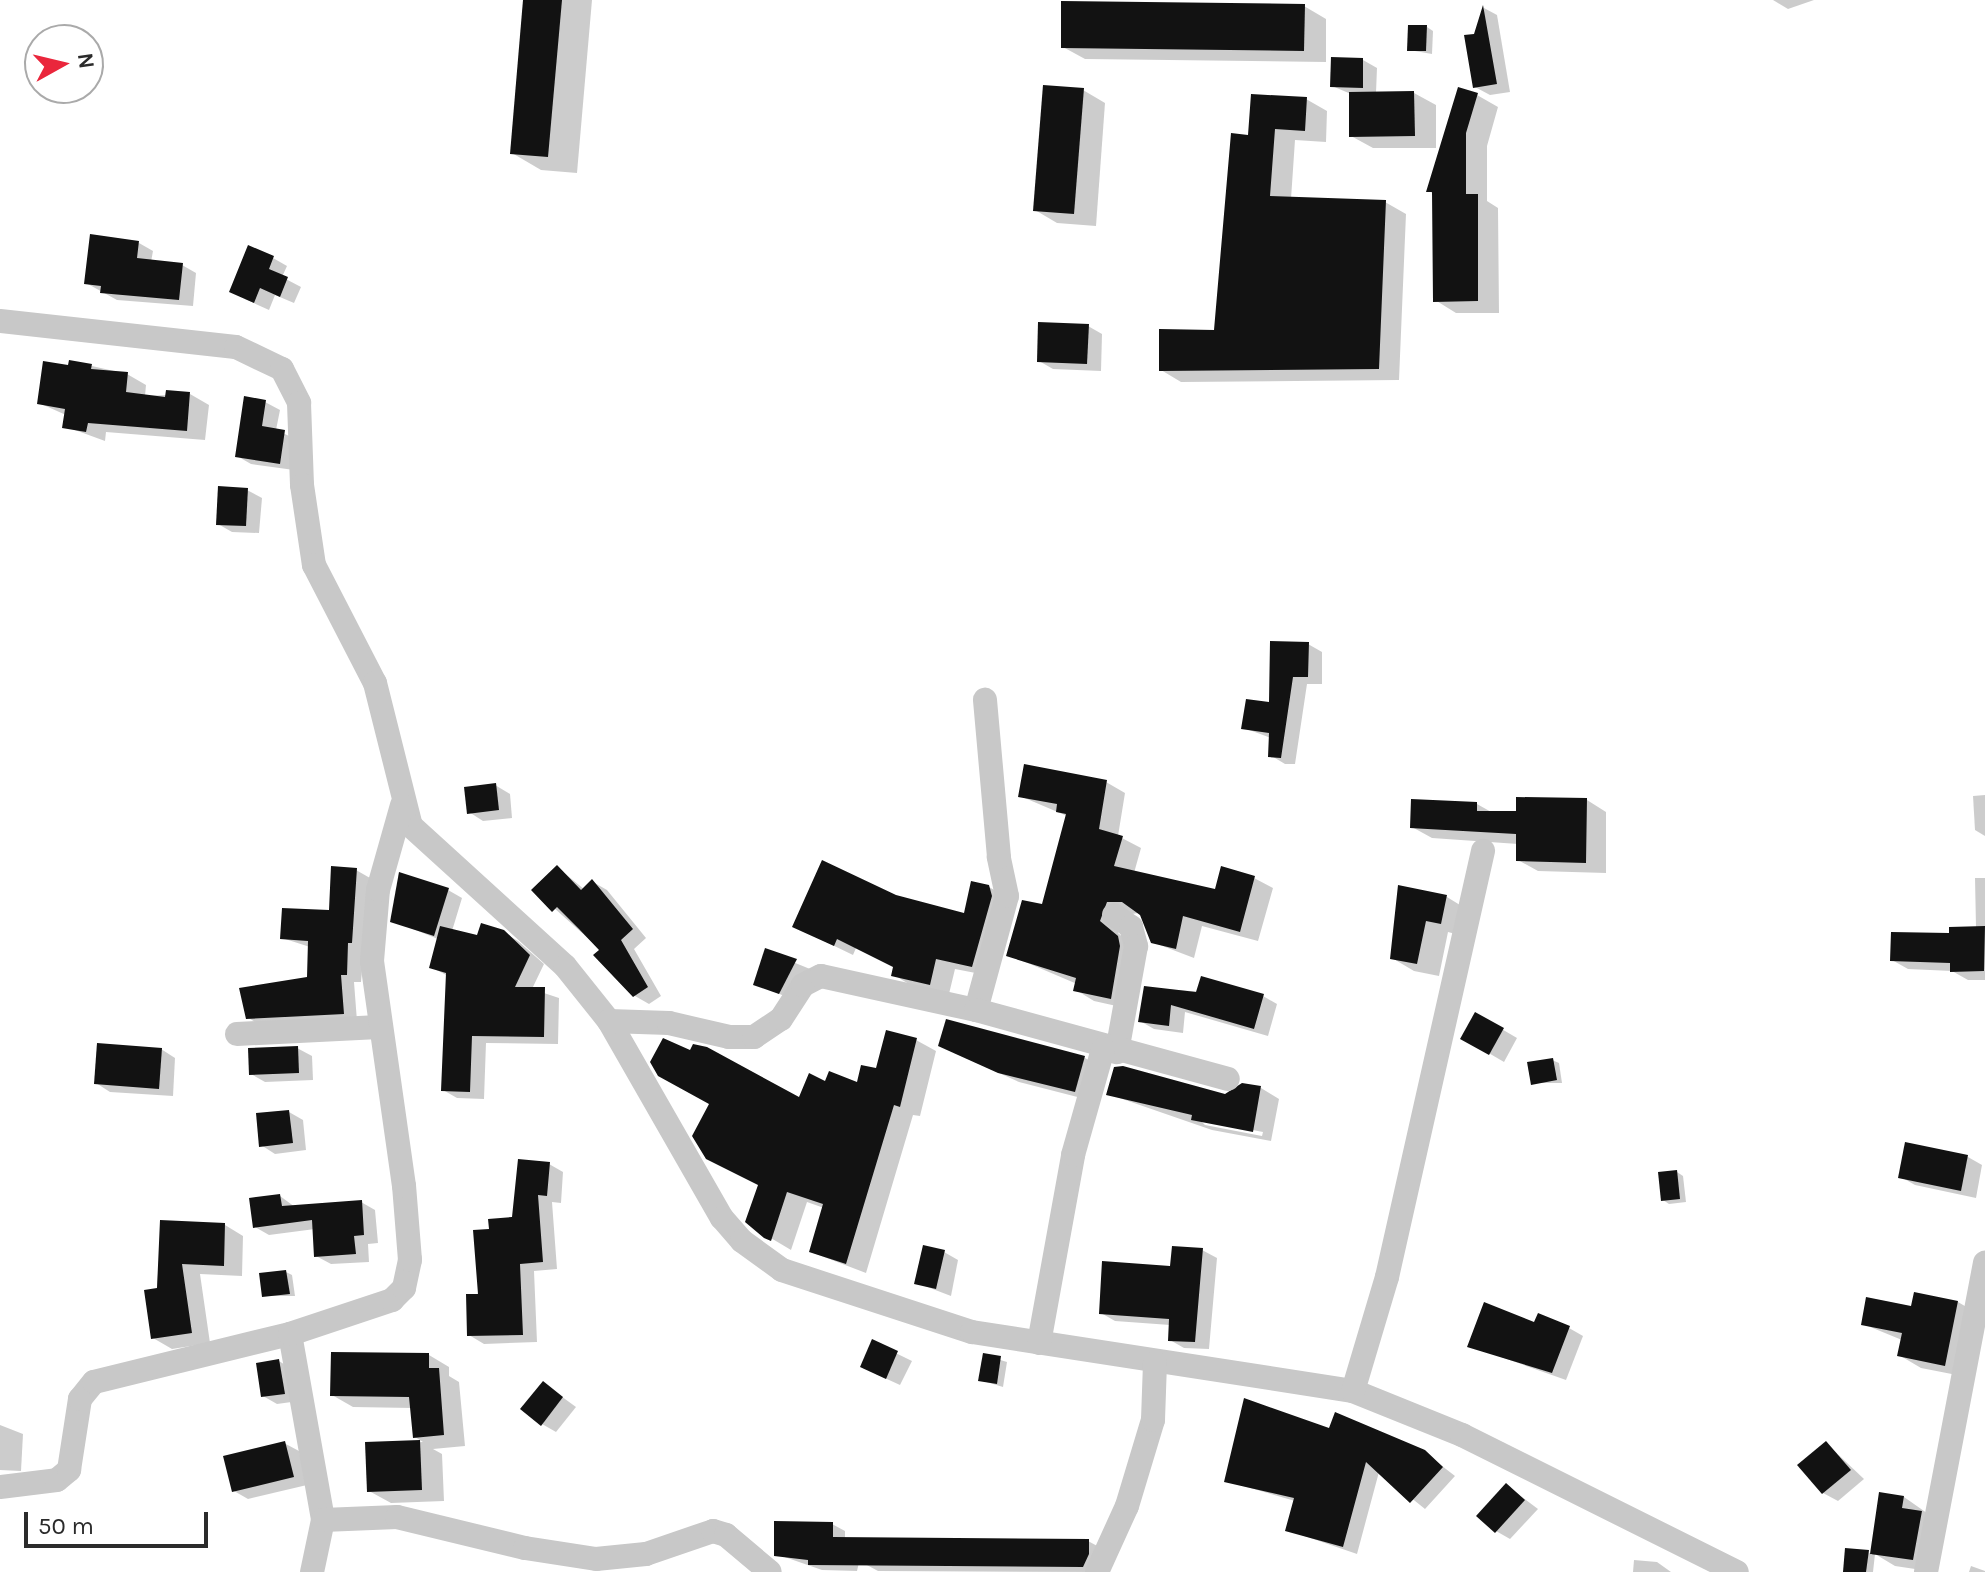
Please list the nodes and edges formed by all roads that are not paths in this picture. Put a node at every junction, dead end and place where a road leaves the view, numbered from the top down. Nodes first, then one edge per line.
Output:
1 (0, 321) edge
2 (985, 700) dead end
3 (402, 805) junction
4 (1483, 851) dead end
5 (1114, 915) dead end
6 (976, 1010) junction
7 (609, 1021) junction
8 (379, 1027) junction
9 (237, 1034) dead end
10 (1110, 1050) junction
11 (1228, 1079) dead end
12 (1985, 1263) edge
13 (290, 1334) junction
14 (1039, 1343) junction
15 (1155, 1363) junction
16 (1353, 1391) junction
17 (0, 1487) edge
18 (323, 1520) junction
19 (312, 1572) edge
20 (770, 1572) edge
21 (1097, 1572) edge
22 (1737, 1572) edge
23 (1926, 1572) edge

1 - 3 street
2 - 6 street
3 - 7 street
3 - 8 street
4 - 16 street
5 - 10 street
6 - 7 street
6 - 10 street
7 - 14 street
8 - 9 street
8 - 13 street
10 - 11 street
10 - 14 street
12 - 23 street
13 - 17 street
13 - 18 street
14 - 15 street
15 - 16 street
15 - 21 street
16 - 22 street
18 - 19 street
18 - 20 street

